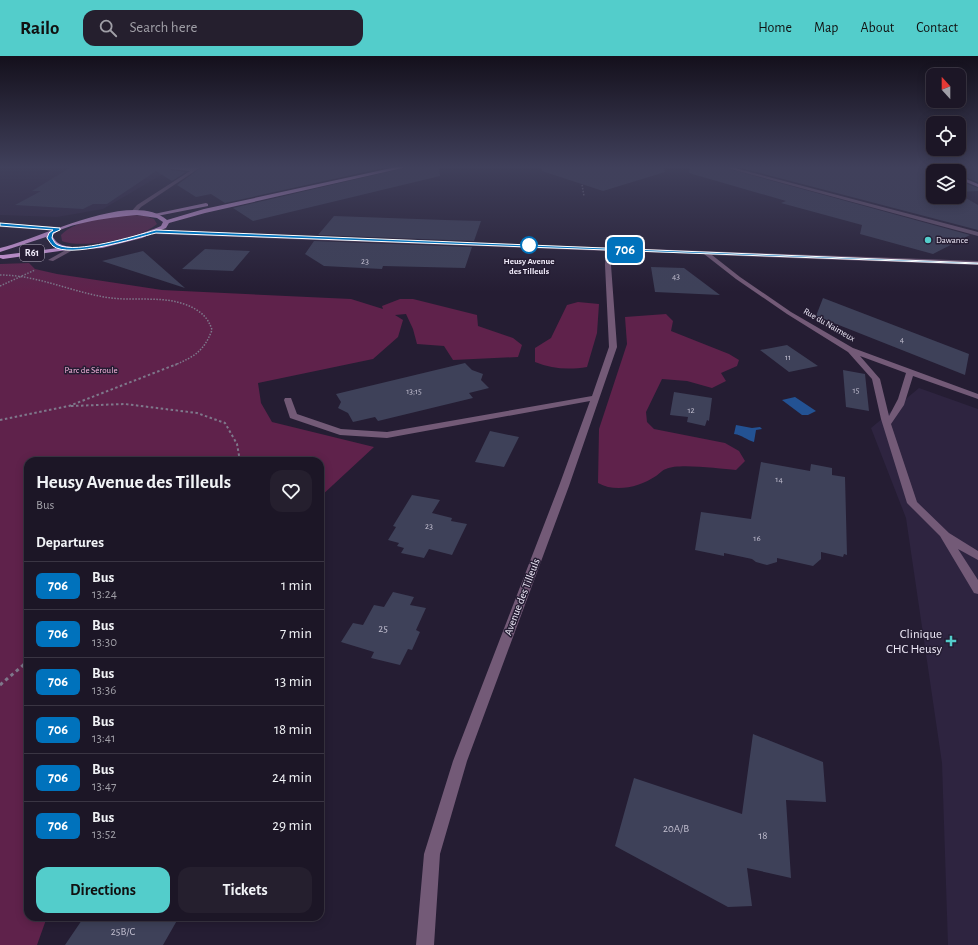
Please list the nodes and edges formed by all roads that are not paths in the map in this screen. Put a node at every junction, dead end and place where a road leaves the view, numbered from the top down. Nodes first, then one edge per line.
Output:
1 (137, 208) edge
2 (187, 208) edge
3 (215, 208) edge
4 (882, 208) edge
5 (133, 213) junction
6 (157, 214) junction
7 (166, 222) junction
8 (0, 225) edge
9 (58, 229) junction
10 (156, 232) junction
11 (51, 233) junction
12 (978, 234) edge
13 (68, 248) junction
14 (609, 249) junction
15 (0, 250) edge
16 (707, 254) junction
17 (0, 257) edge
18 (51, 260) road end
19 (978, 262) edge
20 (850, 350) junction
21 (910, 372) junction
22 (978, 397) edge
23 (595, 398) junction
24 (288, 400) dead end
25 (887, 423) junction
26 (944, 534) junction
27 (978, 556) edge
28 (978, 590) edge
29 (425, 945) edge

1 - 5 street
2 - 6 main road, R61
3 - 7 highway, R61
4 - 12 street
5 - 6 highway, R61
5 - 9 highway, R61
6 - 7 highway
7 - 10 highway, R61
8 - 9 street
9 - 11 highway, R61
10 - 13 highway, R61
10 - 14 street
11 - 13 highway, R61
11 - 15 highway, R61
13 - 17 highway, R61
13 - 18 street
14 - 16 street
14 - 23 street, Avenue des Tilleuls
16 - 19 street
16 - 20 street, Rue du Naimeux
20 - 21 street, Rue du Naimeux
20 - 25 street
21 - 22 street, Rue du Naimeux
21 - 25 street
23 - 24 street
23 - 29 street, Avenue des Tilleuls
25 - 26 street
26 - 27 street
26 - 28 street

